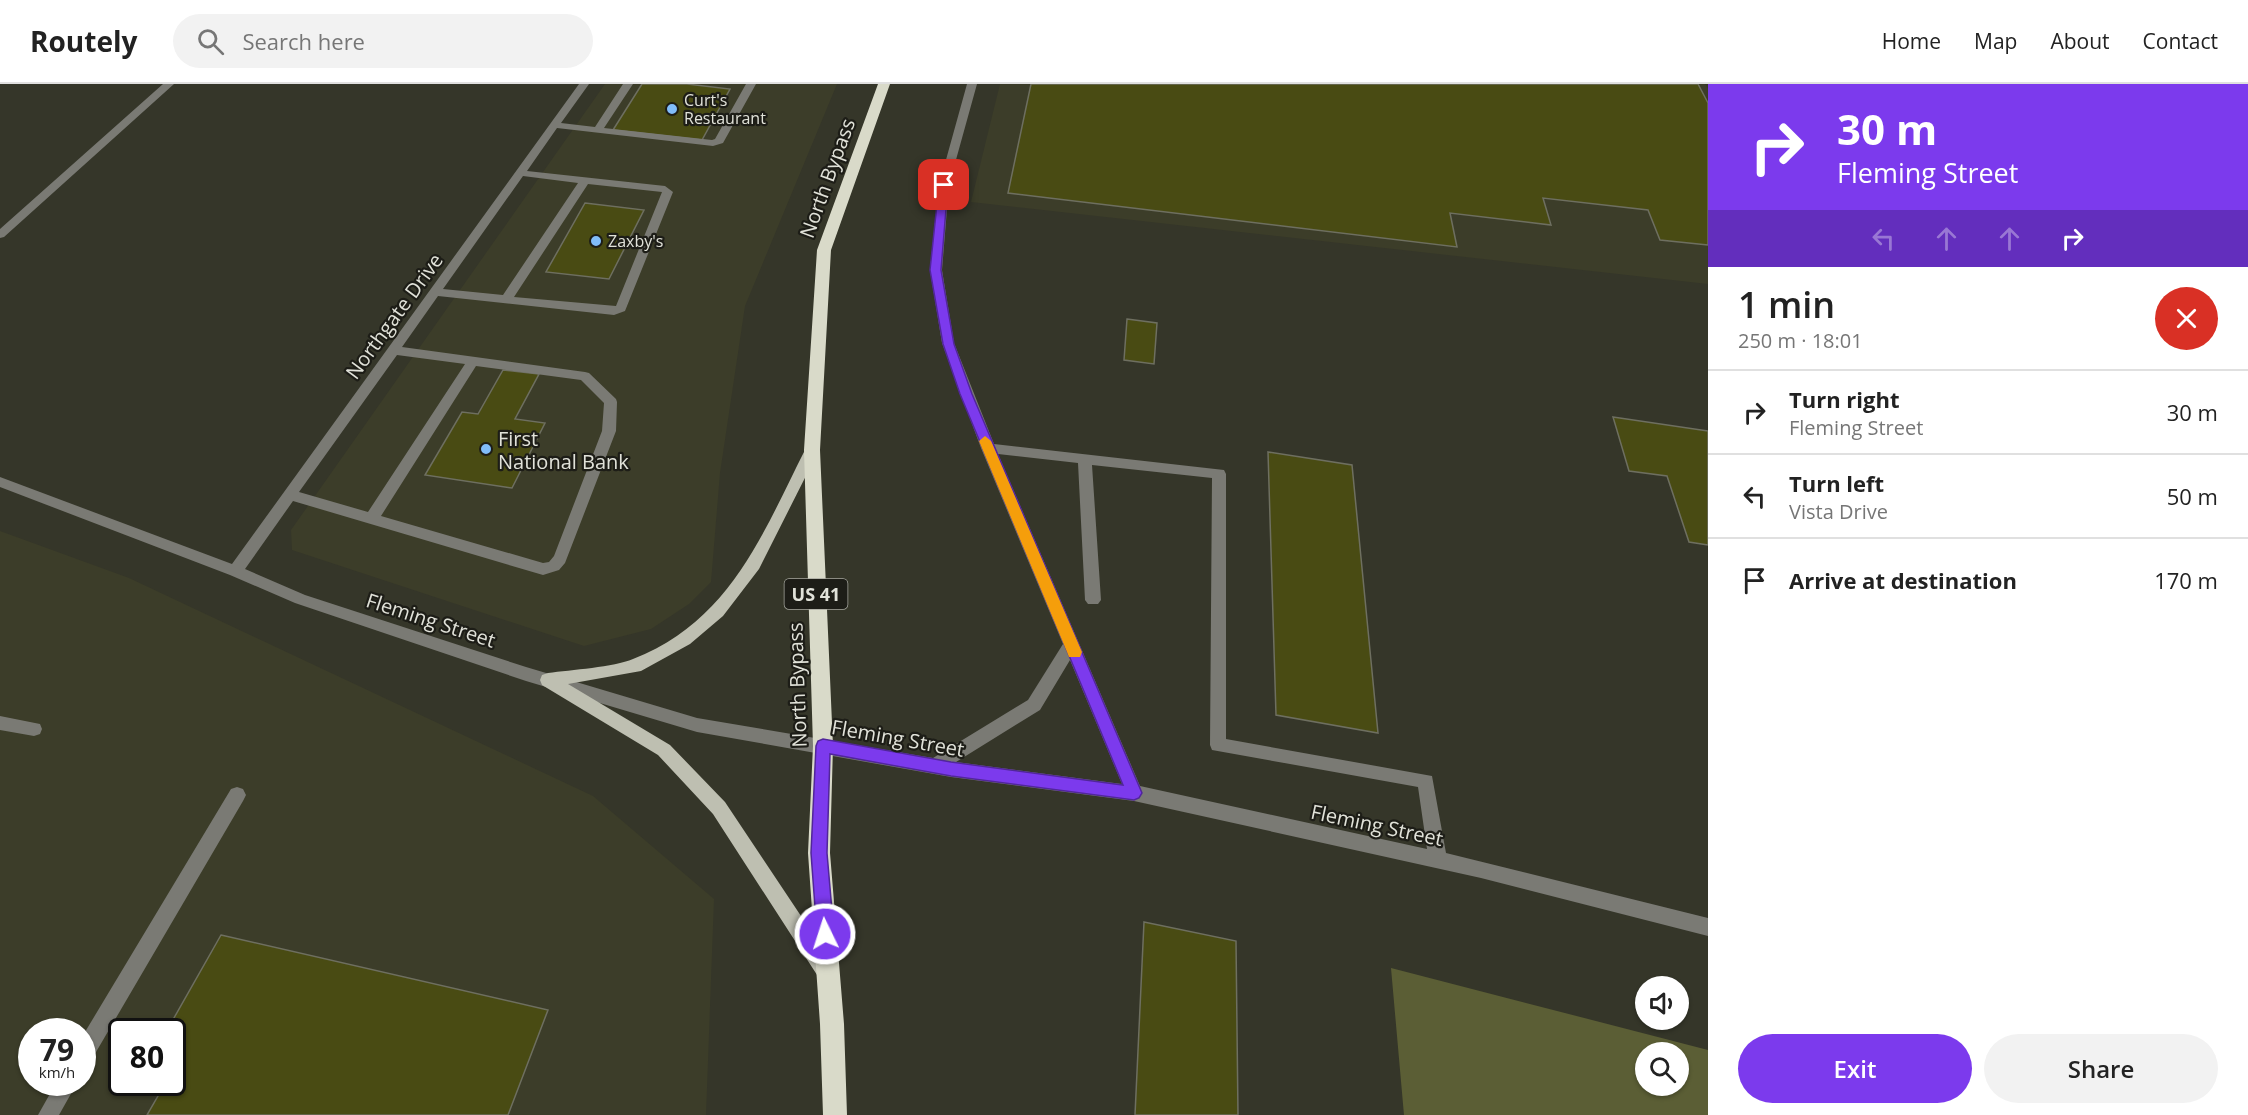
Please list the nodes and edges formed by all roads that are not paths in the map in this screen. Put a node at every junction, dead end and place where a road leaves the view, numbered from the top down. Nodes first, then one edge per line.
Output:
1 (169, 84) edge
2 (585, 84) edge
3 (628, 84) edge
4 (751, 84) edge
5 (884, 84) edge
6 (972, 84) edge
7 (555, 125) junction
8 (598, 129) junction
9 (521, 173) junction
10 (585, 180) junction
11 (0, 235) edge
12 (435, 291) junction
13 (506, 300) junction
14 (393, 350) junction
15 (473, 361) junction
16 (988, 448) junction
17 (812, 450) junction
18 (1085, 459) junction
19 (0, 482) edge
20 (290, 495) junction
21 (372, 518) junction
22 (235, 571) junction
23 (1093, 600) dead end
24 (1071, 645) junction
25 (548, 680) junction
26 (0, 723) edge
27 (34, 729) dead end
28 (823, 746) junction
29 (935, 766) junction
30 (1134, 793) junction
31 (237, 795) dead end
32 (1438, 860) junction
33 (1708, 927) edge
34 (828, 975) junction
35 (96, 1033) edge
36 (59, 1096) edge
37 (48, 1115) edge
38 (835, 1115) edge

1 - 11 street
2 - 7 street, Northgate Drive
3 - 8 street
4 - 8 street
5 - 17 highway, North Bypass / US 41
6 - 16 street
7 - 8 street
7 - 9 street, Northgate Drive
9 - 10 street
9 - 12 street, Northgate Drive
10 - 13 street
10 - 13 street
12 - 13 street
12 - 14 street, Northgate Drive
14 - 15 street
14 - 20 street, Northgate Drive
15 - 21 street
15 - 21 street
16 - 18 street
16 - 24 street
17 - 25 main road
17 - 28 highway, North Bypass / US 41
18 - 23 street
18 - 32 street
19 - 22 street, Fleming Street
20 - 21 street
20 - 22 street, Northgate Drive
22 - 25 street, Fleming Street
24 - 29 street
24 - 30 street
25 - 28 street, Fleming Street
25 - 34 main road
26 - 27 street
28 - 29 street, Fleming Street
28 - 34 highway, North Bypass / US 41
29 - 30 street, Fleming Street
30 - 32 street, Fleming Street
31 - 35 street
32 - 33 street, Fleming Street
34 - 38 highway, North Bypass / US 41
36 - 37 street

